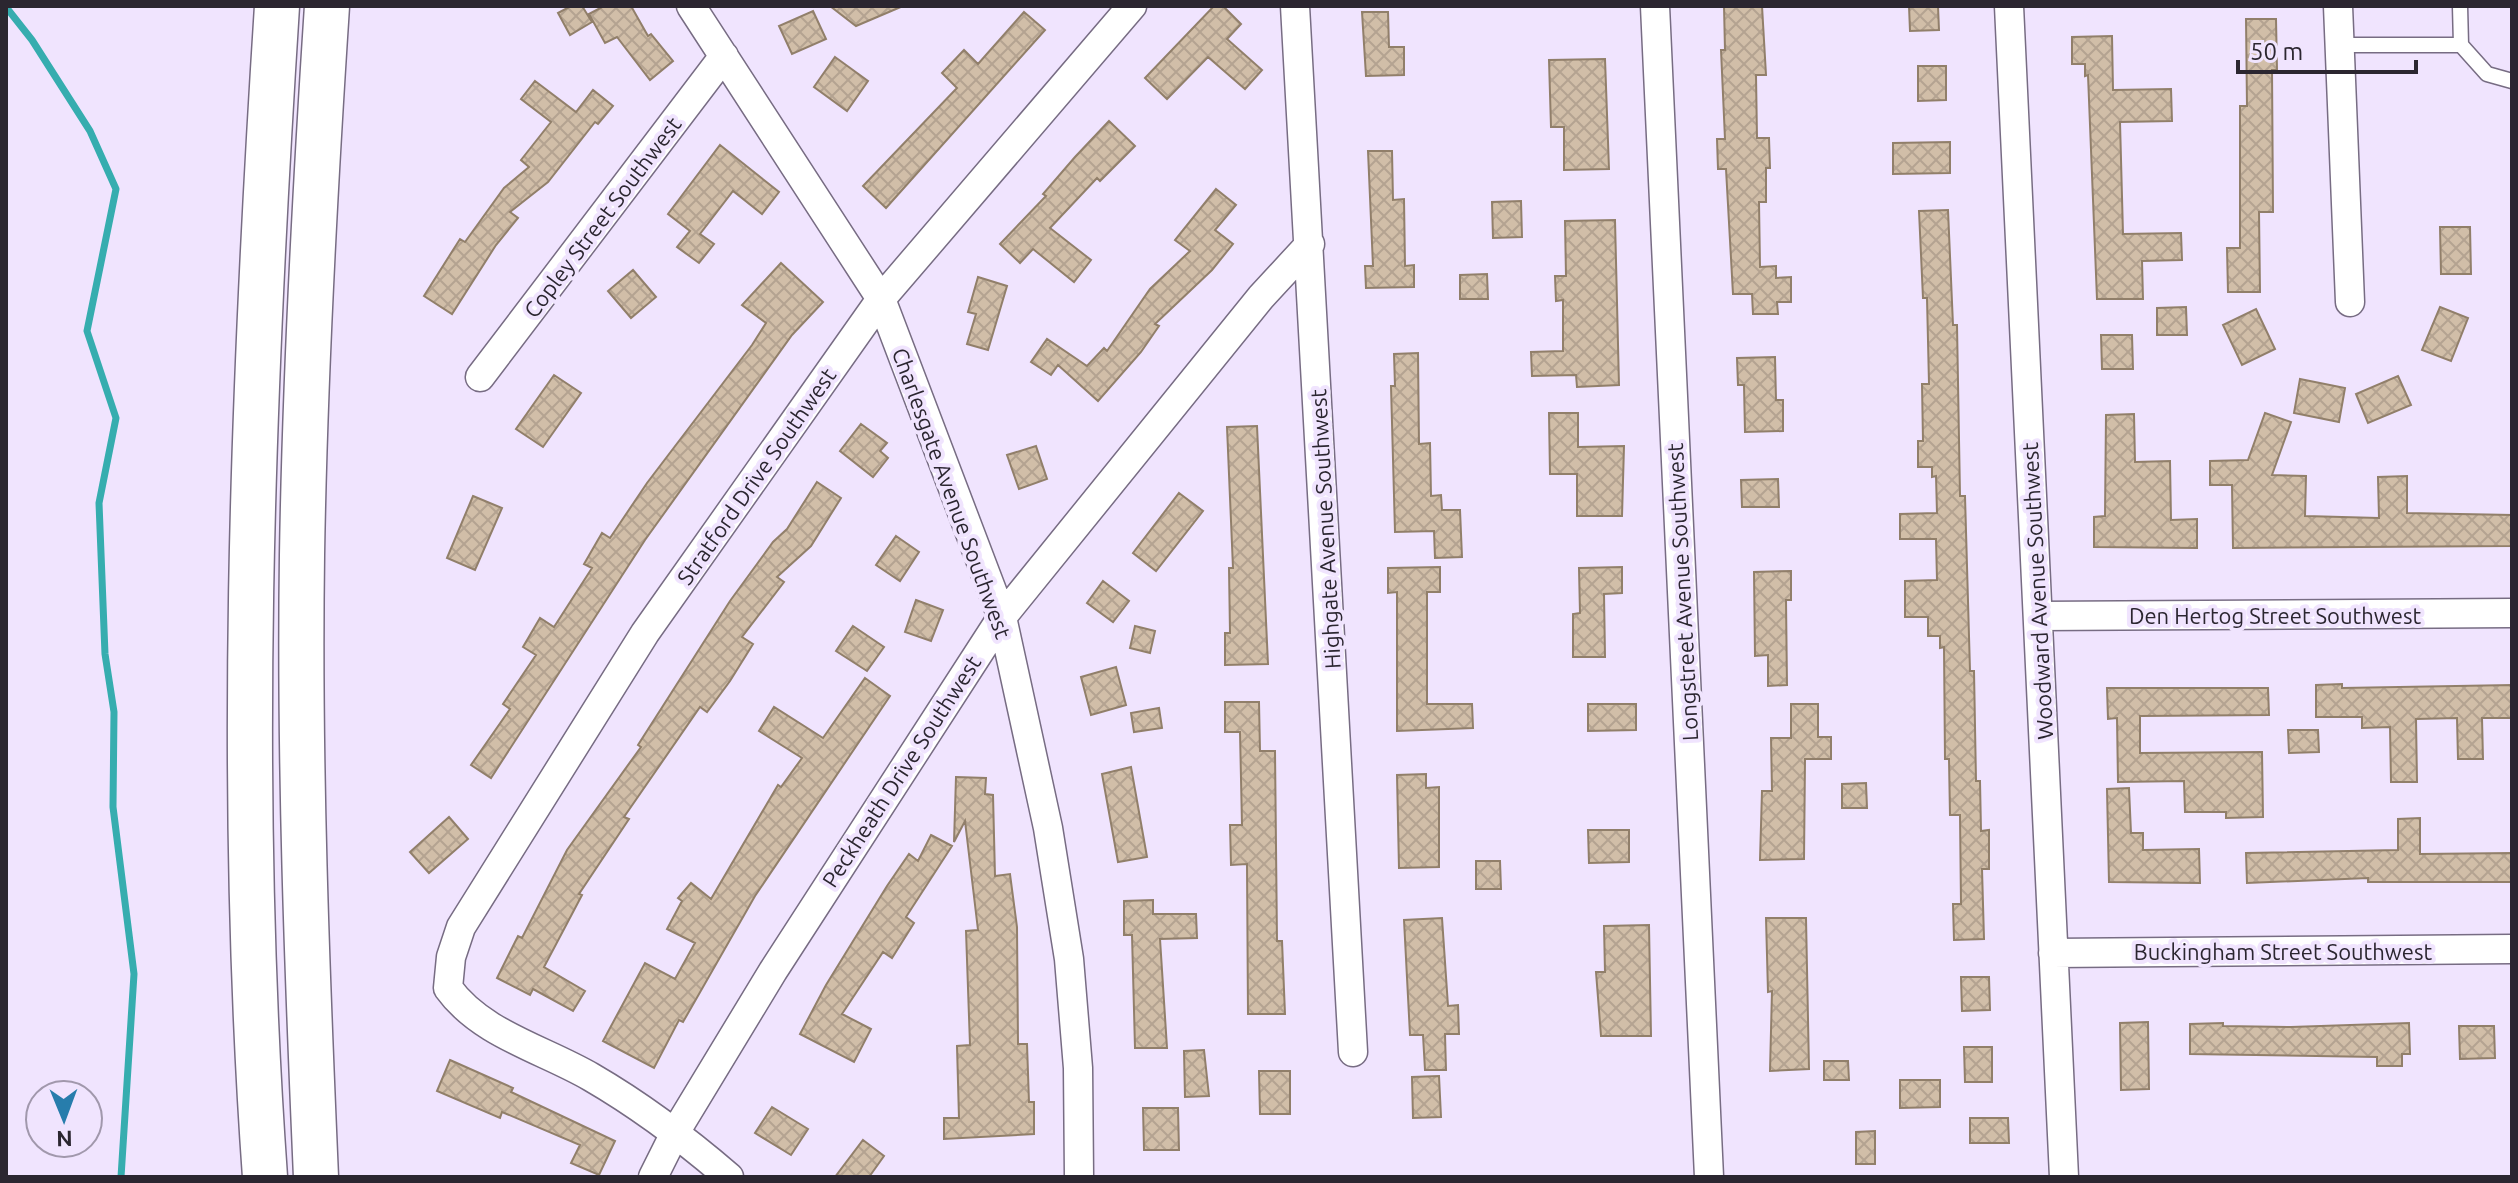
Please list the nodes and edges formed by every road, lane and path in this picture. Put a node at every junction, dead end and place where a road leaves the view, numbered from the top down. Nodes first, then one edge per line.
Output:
1 (277, 6) edge
2 (327, 6) edge
3 (691, 6) edge
4 (1132, 6) edge
5 (1295, 6) edge
6 (1655, 6) edge
7 (2009, 6) edge
8 (2338, 6) edge
9 (2460, 6) edge
10 (2340, 45) junction
11 (2461, 45) junction
12 (724, 56) junction
13 (2512, 81) edge
14 (1310, 244) junction
15 (881, 299) junction
16 (2350, 302) dead end
17 (480, 377) dead end
18 (2512, 613) edge
19 (2039, 616) junction
20 (1002, 617) junction
21 (2512, 949) edge
22 (2053, 953) junction
23 (308, 996) junction
24 (1353, 1052) dead end
25 (676, 1131) junction
26 (263, 1167) edge
27 (316, 1177) edge
28 (340, 1177) edge
29 (653, 1177) edge
30 (729, 1177) edge
31 (1079, 1177) edge
32 (1709, 1177) edge
33 (2064, 1177) edge

1 - 26 highway
2 - 23 highway
3 - 12 street, Charlesgate Avenue Southwest
4 - 15 street, Stratford Drive Southwest
5 - 14 street, Highgate Avenue Southwest
6 - 32 street, Longstreet Avenue Southwest
7 - 19 street, Woodward Avenue Southwest
8 - 10 street
9 - 11 lane
10 - 11 lane
10 - 16 street
11 - 13 lane
12 - 15 street, Charlesgate Avenue Southwest
12 - 17 street, Copley Street Southwest
14 - 20 street, Peckheath Drive Southwest
14 - 24 street, Highgate Avenue Southwest
15 - 20 street, Charlesgate Avenue Southwest
15 - 25 street, Stratford Drive Southwest
18 - 19 street, Den Hertog Street Southwest
19 - 22 street, Woodward Avenue Southwest
20 - 25 street, Peckheath Drive Southwest
20 - 31 street, Charlesgate Avenue Southwest
21 - 22 street, Buckingham Street Southwest
22 - 33 street, Woodward Avenue Southwest
23 - 27 highway
23 - 28 highway
25 - 29 street, Peckheath Drive Southwest
25 - 30 street

